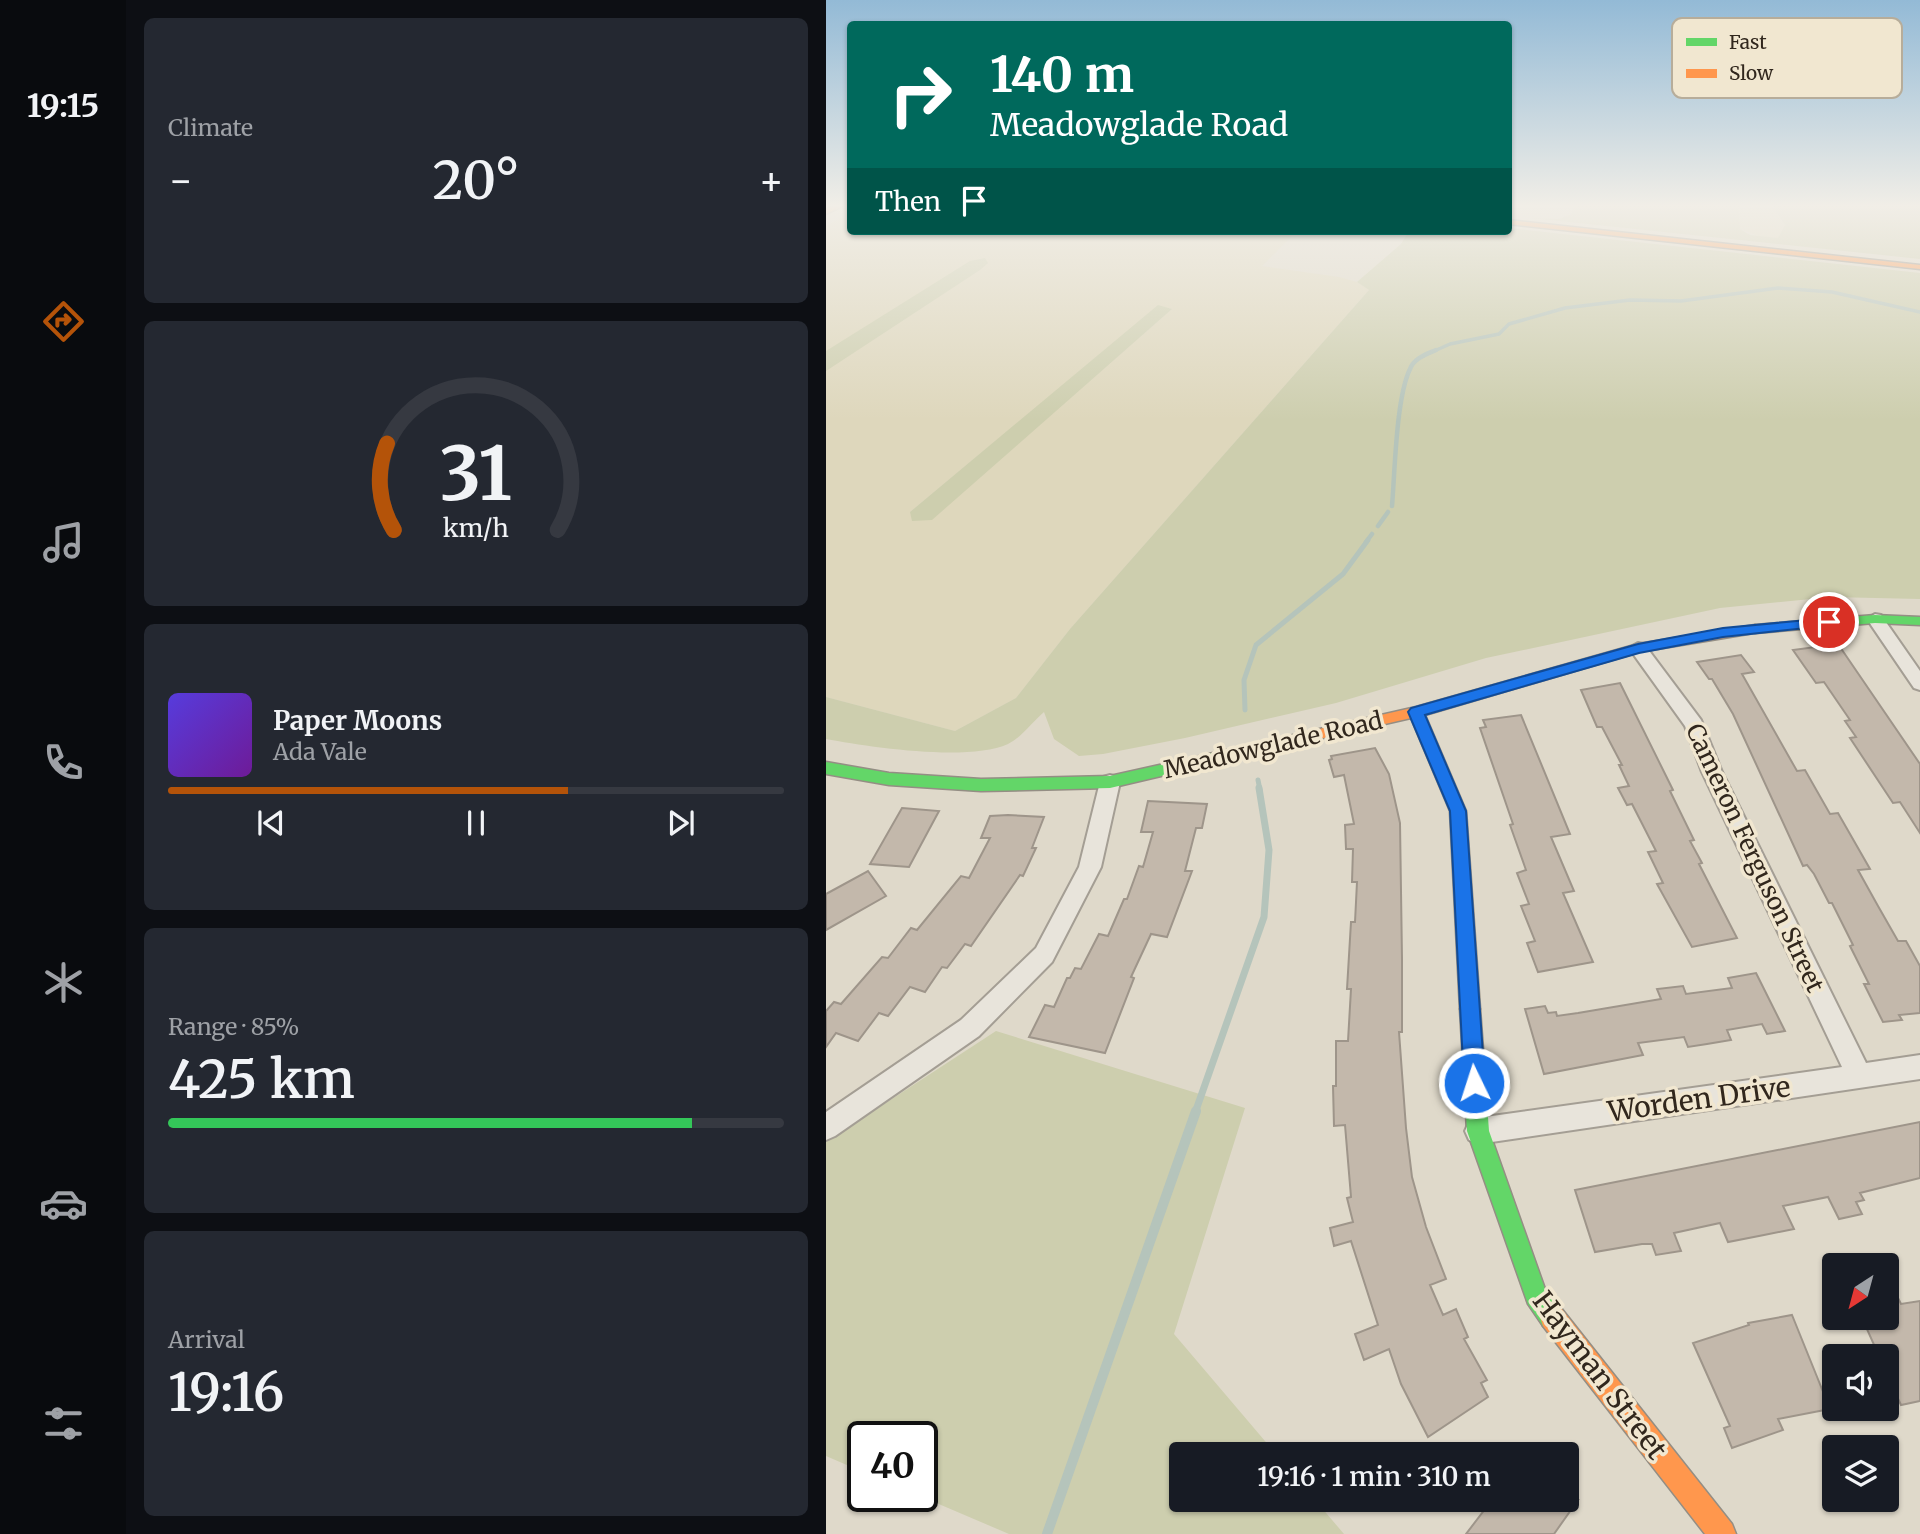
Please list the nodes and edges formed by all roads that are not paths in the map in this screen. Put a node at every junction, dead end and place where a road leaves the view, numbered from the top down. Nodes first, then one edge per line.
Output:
1 (1875, 619) junction
2 (1920, 621) edge
3 (1638, 648) junction
4 (1920, 684) edge
5 (1416, 712) junction
6 (826, 768) edge
7 (1110, 782) junction
8 (1920, 1067) edge
9 (1858, 1076) junction
10 (826, 1127) edge
11 (1478, 1131) junction
12 (1722, 1534) edge

1 - 2 street, Meadowglade Road
1 - 3 street, Meadowglade Road
1 - 4 street
3 - 5 street, Meadowglade Road
3 - 9 street, Cameron Ferguson Street
5 - 7 street, Meadowglade Road
5 - 11 street, Hayman Street
6 - 7 street, Meadowglade Road
7 - 10 street
8 - 9 street, Worden Drive
9 - 11 street, Worden Drive
11 - 12 street, Hayman Street

